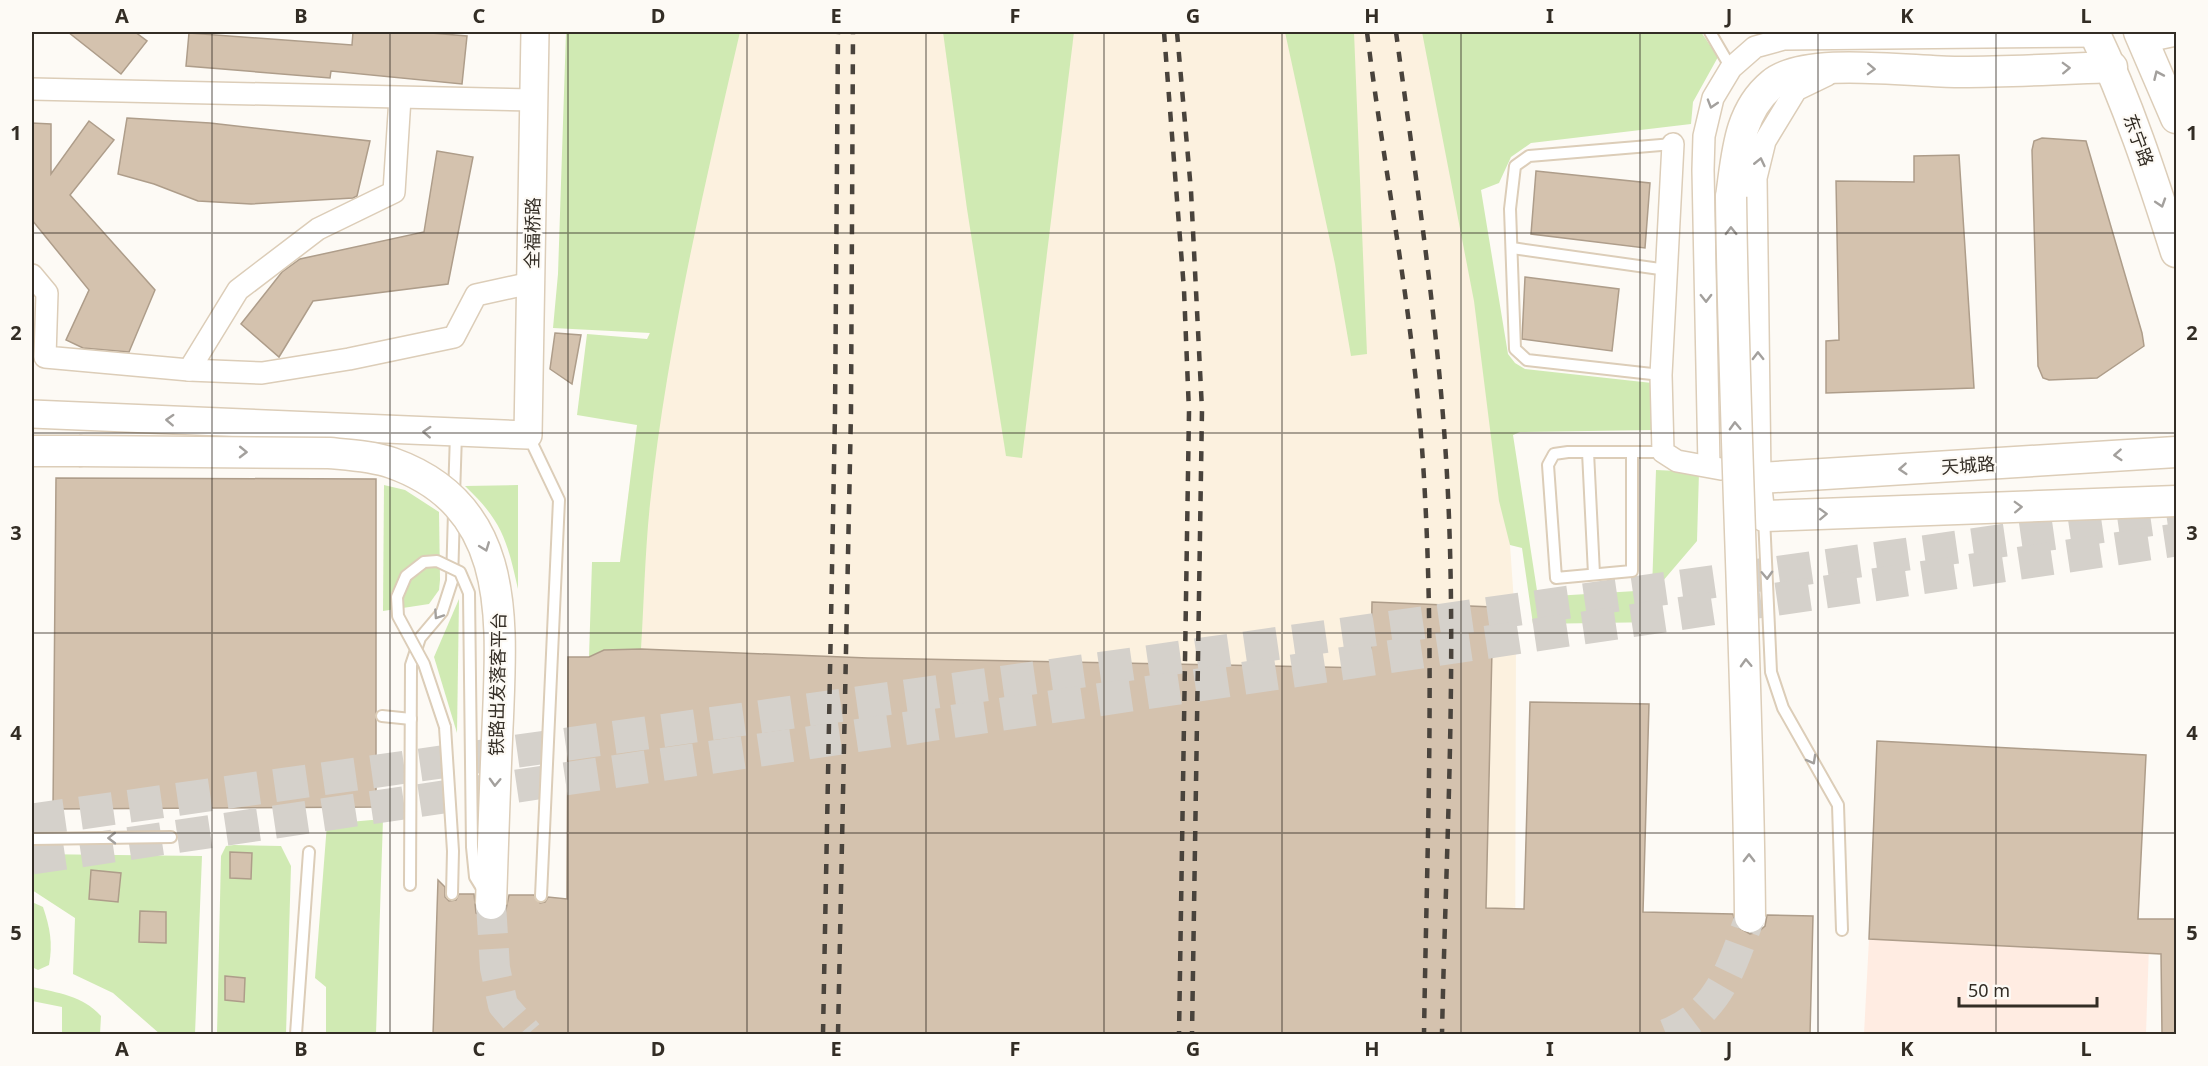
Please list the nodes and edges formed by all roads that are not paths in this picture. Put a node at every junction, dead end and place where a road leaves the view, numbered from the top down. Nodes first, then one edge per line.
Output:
1 (535, 32) edge
2 (1710, 32) edge
3 (2095, 34) edge
4 (2176, 34) edge
5 (2141, 37) edge
6 (2112, 67) junction
7 (1731, 68) junction
8 (1840, 68) junction
9 (32, 88) edge
10 (400, 98) junction
11 (534, 100) junction
12 (2176, 118) edge
13 (1673, 144) joint
14 (1512, 248) junction
15 (2176, 252) edge
16 (1667, 270) junction
17 (32, 275) edge
18 (531, 283) junction
19 (189, 370) junction
20 (1661, 375) junction
21 (32, 414) edge
22 (456, 433) junction
23 (528, 435) junction
24 (1588, 452) junction
25 (1632, 452) junction
26 (1663, 452) junction
27 (2176, 452) edge
28 (33, 459) edge
29 (1709, 466) junction
30 (1760, 478) junction
31 (2176, 501) edge
32 (1764, 516) junction
33 (1594, 574) junction
34 (382, 716) dead end
35 (411, 719) junction
36 (171, 837) dead end
37 (32, 839) edge
38 (309, 852) dead end
39 (410, 885) dead end
40 (452, 894) dead end
41 (541, 896) dead end
42 (491, 904) joint
43 (1750, 916) tunnel mouth
44 (1842, 930) dead end
45 (296, 1035) edge

1 - 11 street, 全福桥路
2 - 7 lane
3 - 6 main road, 东宁路
3 - 7 street
4 - 5 street
12 -> 5 main road
8 -> 6 main road
6 -> 15 main road, 东宁路
7 -> 29 street
30 -> 8 street
43 -> 8 main road, bridge
9 - 10 street
10 - 11 street
10 - 19 street
11 - 18 street, 全福桥路
13 - 14 lane
13 - 16 street
14 - 16 lane
14 - 20 lane
16 - 20 street
17 - 19 street
18 - 19 street
18 - 23 street, 全福桥路
20 - 26 street
22 -> 21 street
22 - 23 street
22 -> 35 lane
23 - 41 lane
24 - 25 lane
24 - 33 lane
24 - 33 lane
25 - 26 lane
25 - 33 lane
26 - 29 street
27 -> 30 main road, 天城路
28 -> 42 main road, 铁路出发落客平台, bridge
29 - 30 street
30 - 32 street
32 -> 31 main road
32 -> 44 lane
34 - 35 lane
35 - 39 lane
36 -> 37 lane
38 - 45 lane
40 - 42 lane, bridge

